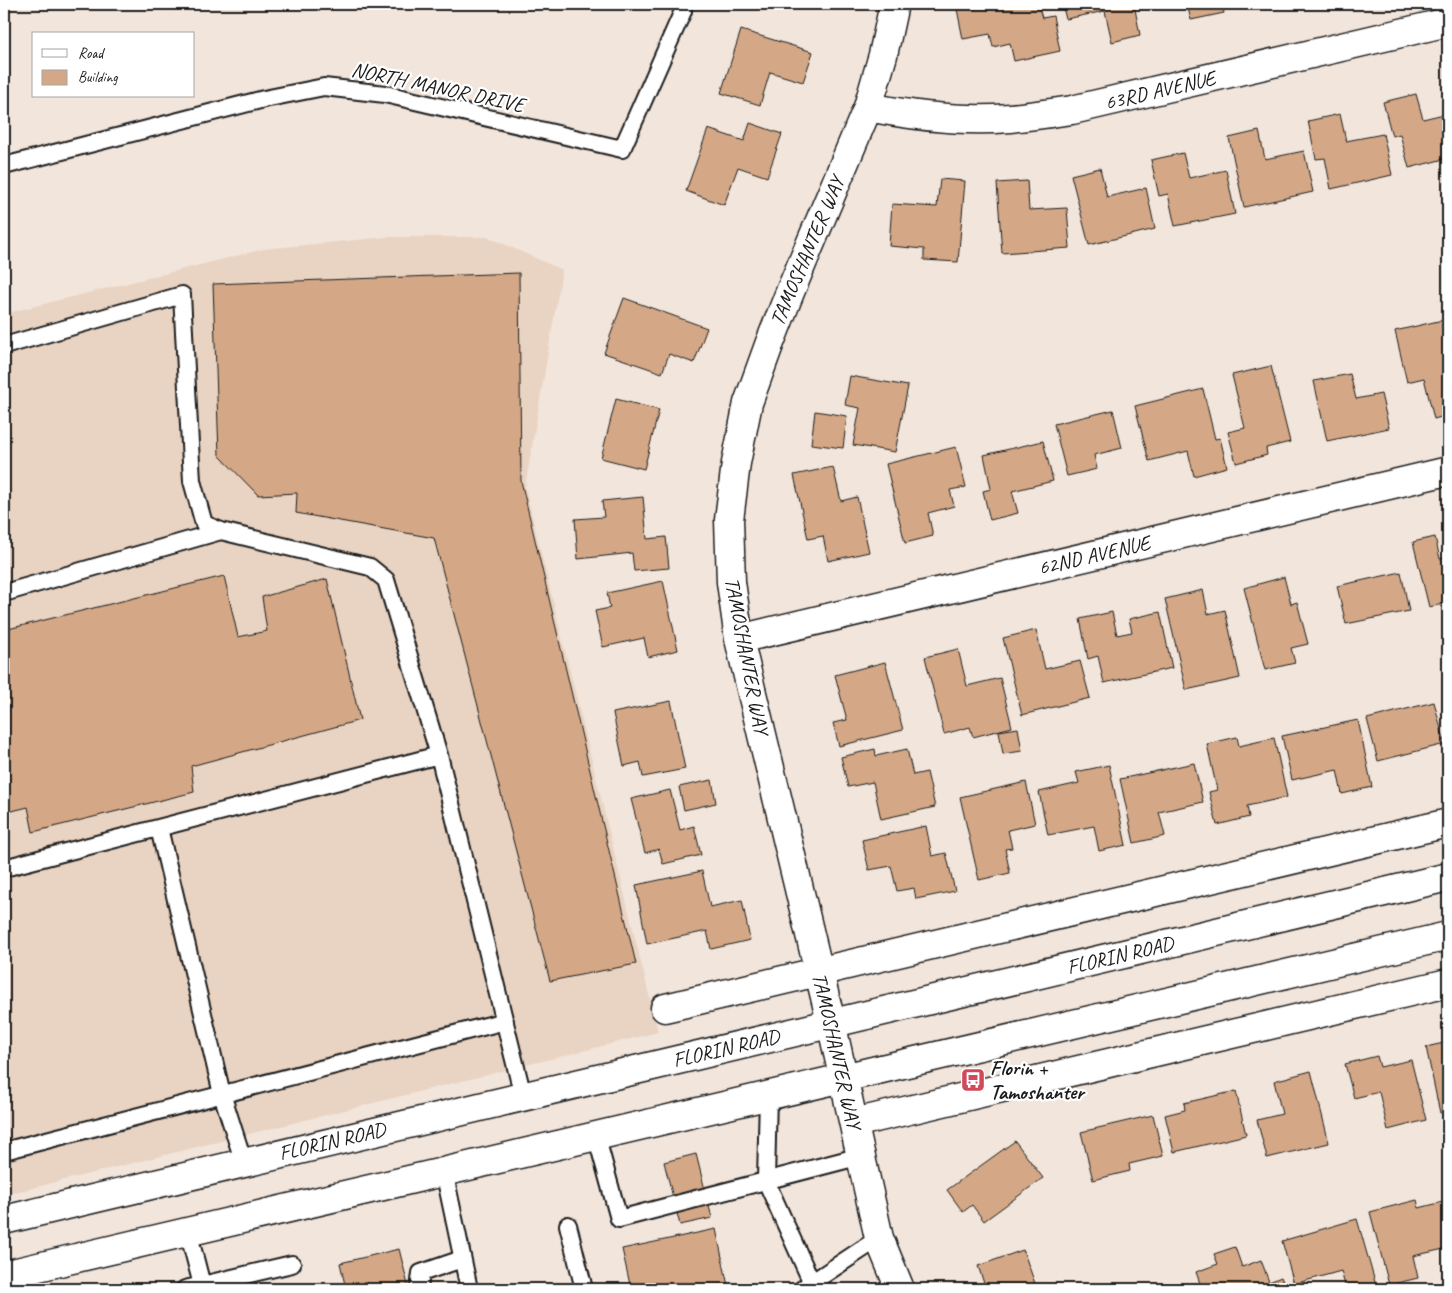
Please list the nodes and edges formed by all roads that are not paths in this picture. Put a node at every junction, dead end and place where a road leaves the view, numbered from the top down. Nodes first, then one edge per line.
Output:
1 (682, 4) edge
2 (894, 4) edge
3 (1448, 22) edge
4 (868, 107) junction
5 (4, 166) edge
6 (4, 346) edge
7 (1448, 471) edge
8 (222, 531) junction
9 (4, 593) edge
10 (739, 639) junction
11 (439, 755) junction
12 (1448, 823) edge
13 (159, 828) junction
14 (4, 868) edge
15 (1448, 878) edge
16 (1448, 936) edge
17 (818, 972) junction
18 (1448, 983) edge
19 (665, 1008) dead end
20 (504, 1020) junction
21 (831, 1022) junction
22 (844, 1078) junction
23 (222, 1094) junction
24 (768, 1095) junction
25 (523, 1096) junction
26 (854, 1123) junction
27 (596, 1135) junction
28 (4, 1151) edge
29 (861, 1156) junction
30 (244, 1162) junction
31 (444, 1171) junction
32 (766, 1181) junction
33 (4, 1220) edge
34 (568, 1225) dead end
35 (188, 1231) junction
36 (879, 1238) junction
37 (462, 1259) junction
38 (292, 1264) dead end
39 (12, 1279) edge
40 (807, 1286) edge
41 (203, 1287) edge
42 (185, 1289) edge
43 (418, 1289) edge
44 (469, 1289) edge
45 (584, 1289) edge
46 (900, 1289) edge

1 - 5 lane, NORTH MANOR DRIVE
2 - 4 street, TAMOSHANTER WAY
3 - 4 street, 63RD AVENUE
4 - 10 street, TAMOSHANTER WAY
6 - 8 lane
7 - 10 street, 62ND AVENUE
8 - 9 lane
8 - 11 lane
10 - 17 street, TAMOSHANTER WAY
11 - 13 lane
11 - 20 lane
12 - 17 street
13 - 14 lane
13 - 23 lane
15 - 21 street, FLORIN ROAD
16 - 22 street
17 - 19 street
17 - 21 street, TAMOSHANTER WAY
18 - 26 street
20 - 23 lane
20 - 25 lane
21 - 22 street, TAMOSHANTER WAY
21 - 25 street, FLORIN ROAD
22 - 24 street
22 - 26 street, TAMOSHANTER WAY
23 - 28 lane
23 - 30 lane
24 - 27 street
24 - 32 lane
25 - 30 street, FLORIN ROAD
26 - 29 street, TAMOSHANTER WAY
27 - 31 street
27 - 32 lane
29 - 32 lane
29 - 36 street, TAMOSHANTER WAY
30 - 33 street, FLORIN ROAD
31 - 35 street
31 - 37 lane
32 - 40 lane
34 - 45 lane
35 - 39 street
35 - 41 lane
36 - 40 lane
36 - 46 street, TAMOSHANTER WAY
37 - 43 lane
37 - 44 lane
38 - 41 lane
41 - 42 lane

